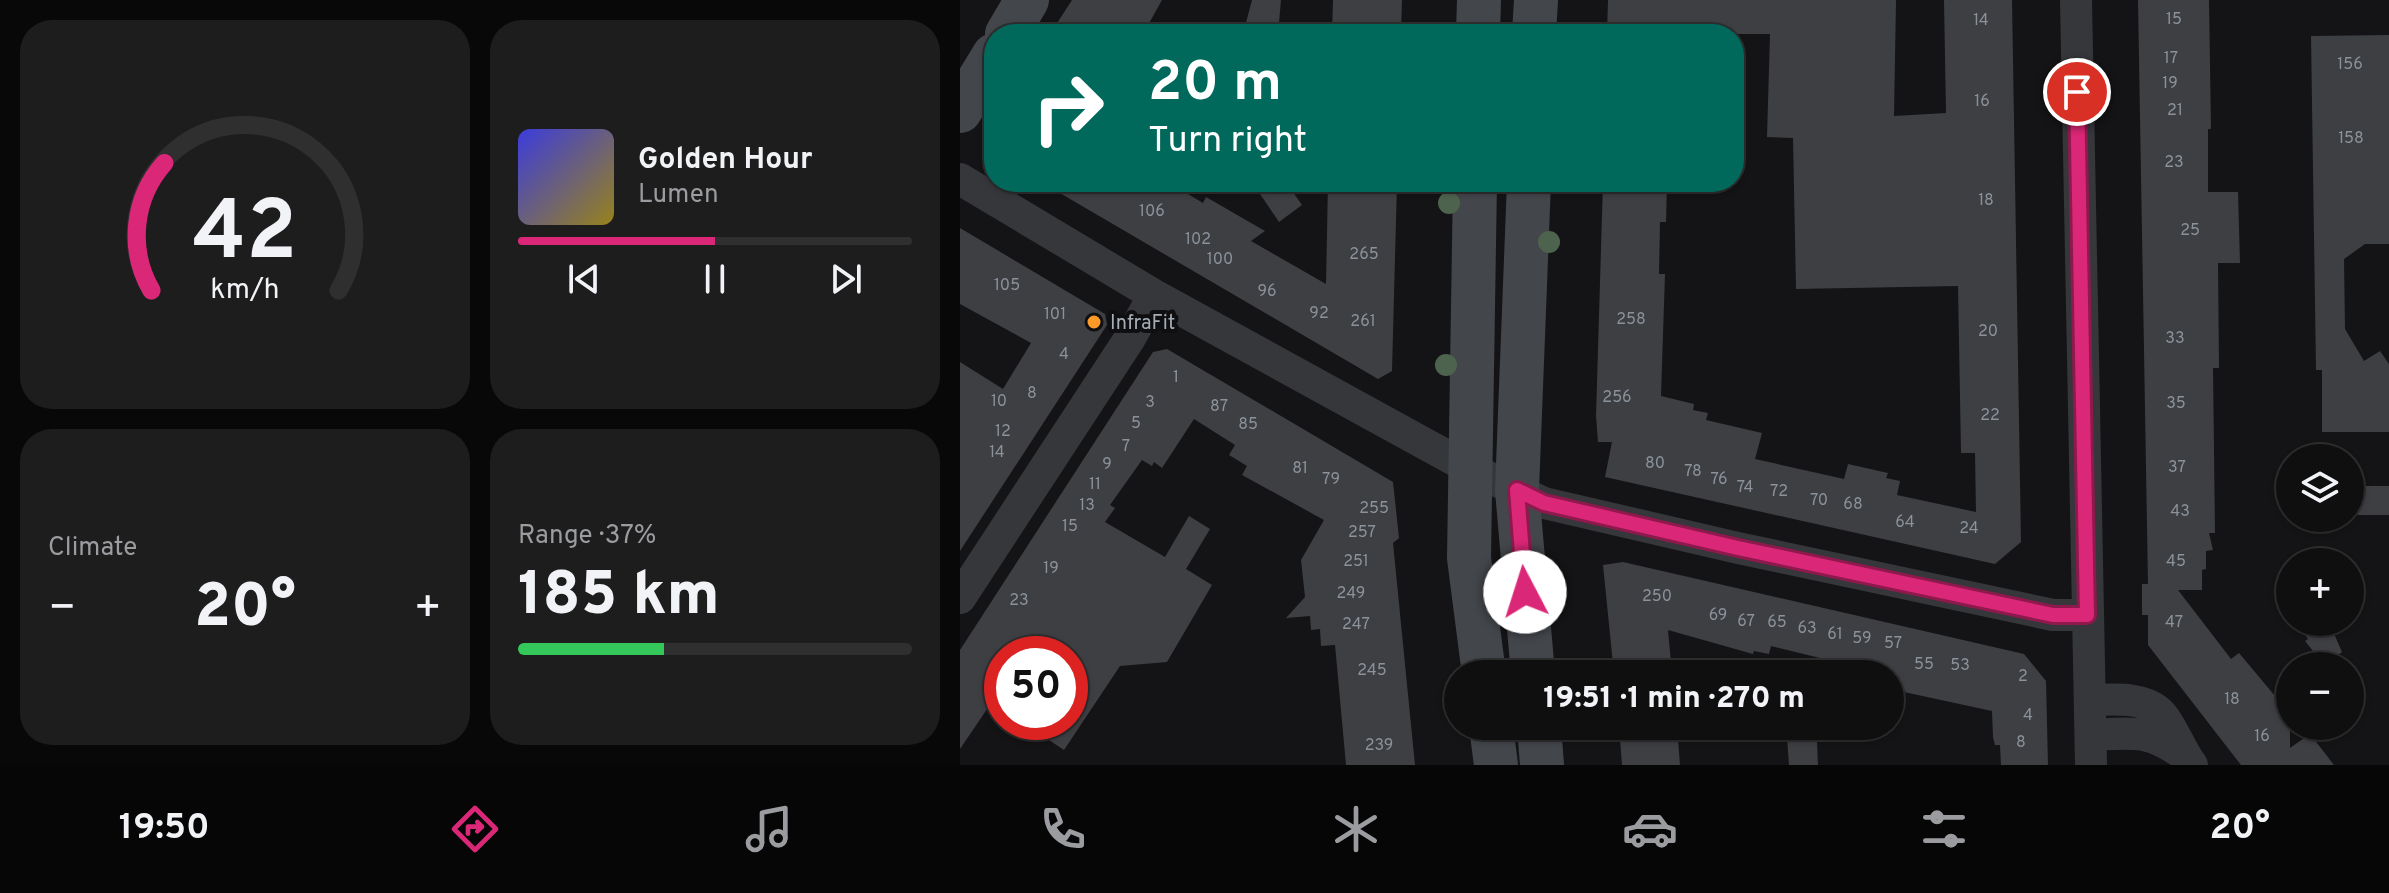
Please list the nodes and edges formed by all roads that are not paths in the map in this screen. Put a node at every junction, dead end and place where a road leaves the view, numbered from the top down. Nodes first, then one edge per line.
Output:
1 (1027, 0) edge
2 (1479, 0) edge
3 (1536, 0) edge
4 (2076, 0) edge
5 (1013, 24) edge
6 (1478, 24) edge
7 (1535, 24) edge
8 (984, 71) edge
9 (960, 111) edge
10 (960, 179) edge
11 (1475, 192) edge
12 (1529, 192) edge
13 (1154, 295) junction
14 (1469, 468) junction
15 (1517, 490) junction
16 (960, 598) edge
17 (2087, 615) junction
18 (1482, 660) edge
19 (1532, 660) edge
20 (2090, 700) junction
21 (1493, 740) edge
22 (1540, 740) edge
23 (2091, 750) edge
24 (2188, 760) edge
25 (1496, 765) edge
26 (1542, 765) edge

1 - 5 main road
2 - 6 main road
3 - 7 main road
4 - 17 street
8 - 9 main road
10 - 13 street
11 - 14 main road
12 - 15 main road
13 - 14 street
13 - 16 street
14 - 15 street
14 - 18 main road
15 - 17 street
15 - 19 main road
17 - 20 street
20 - 23 street
20 - 24 street
21 - 25 main road
22 - 26 main road
23 - 24 street

